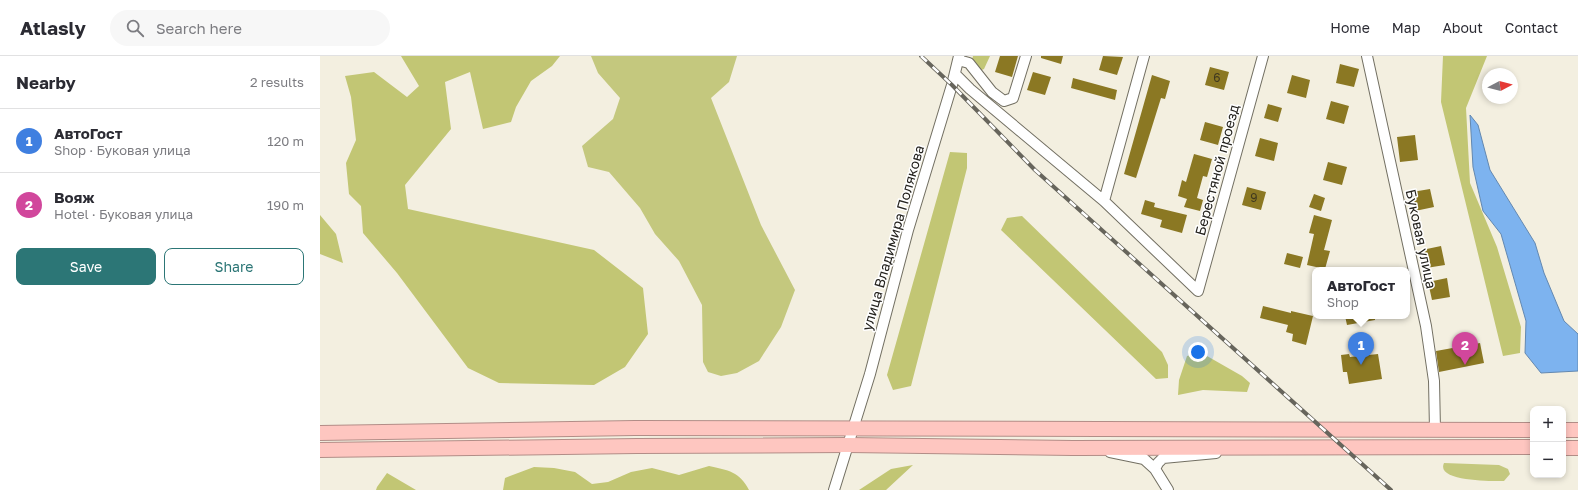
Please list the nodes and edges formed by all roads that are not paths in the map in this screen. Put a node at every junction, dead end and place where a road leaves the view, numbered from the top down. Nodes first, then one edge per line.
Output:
1 (1026, 56) edge
2 (1144, 56) edge
3 (1263, 56) edge
4 (1367, 56) edge
5 (959, 58) edge
6 (955, 74) junction
7 (1104, 201) junction
8 (853, 428) junction
9 (1435, 430) junction
10 (1530, 430) edge
11 (1566, 430) edge
12 (1578, 430) edge
13 (320, 433) edge
14 (848, 445) junction
15 (1098, 447) junction
16 (1244, 447) junction
17 (1530, 447) edge
18 (1566, 448) edge
19 (1578, 448) edge
20 (320, 450) edge
21 (1155, 469) junction
22 (834, 490) edge
23 (1168, 490) edge

1 - 5 street
2 - 7 street
3 - 7 street, Берестяной проезд
4 - 9 street, Буковая улица
5 - 6 street, улица Владимира Полякова
6 - 7 street
6 - 8 street, улица Владимира Полякова
8 - 9 highway
8 - 13 highway
8 - 14 street, улица Владимира Полякова
9 - 10 highway
11 - 12 highway
14 - 15 highway
14 - 20 highway
14 - 22 street, улица Владимира Полякова
15 - 16 highway
15 - 21 street
16 - 17 highway
16 - 21 street
18 - 19 highway
21 - 23 street

